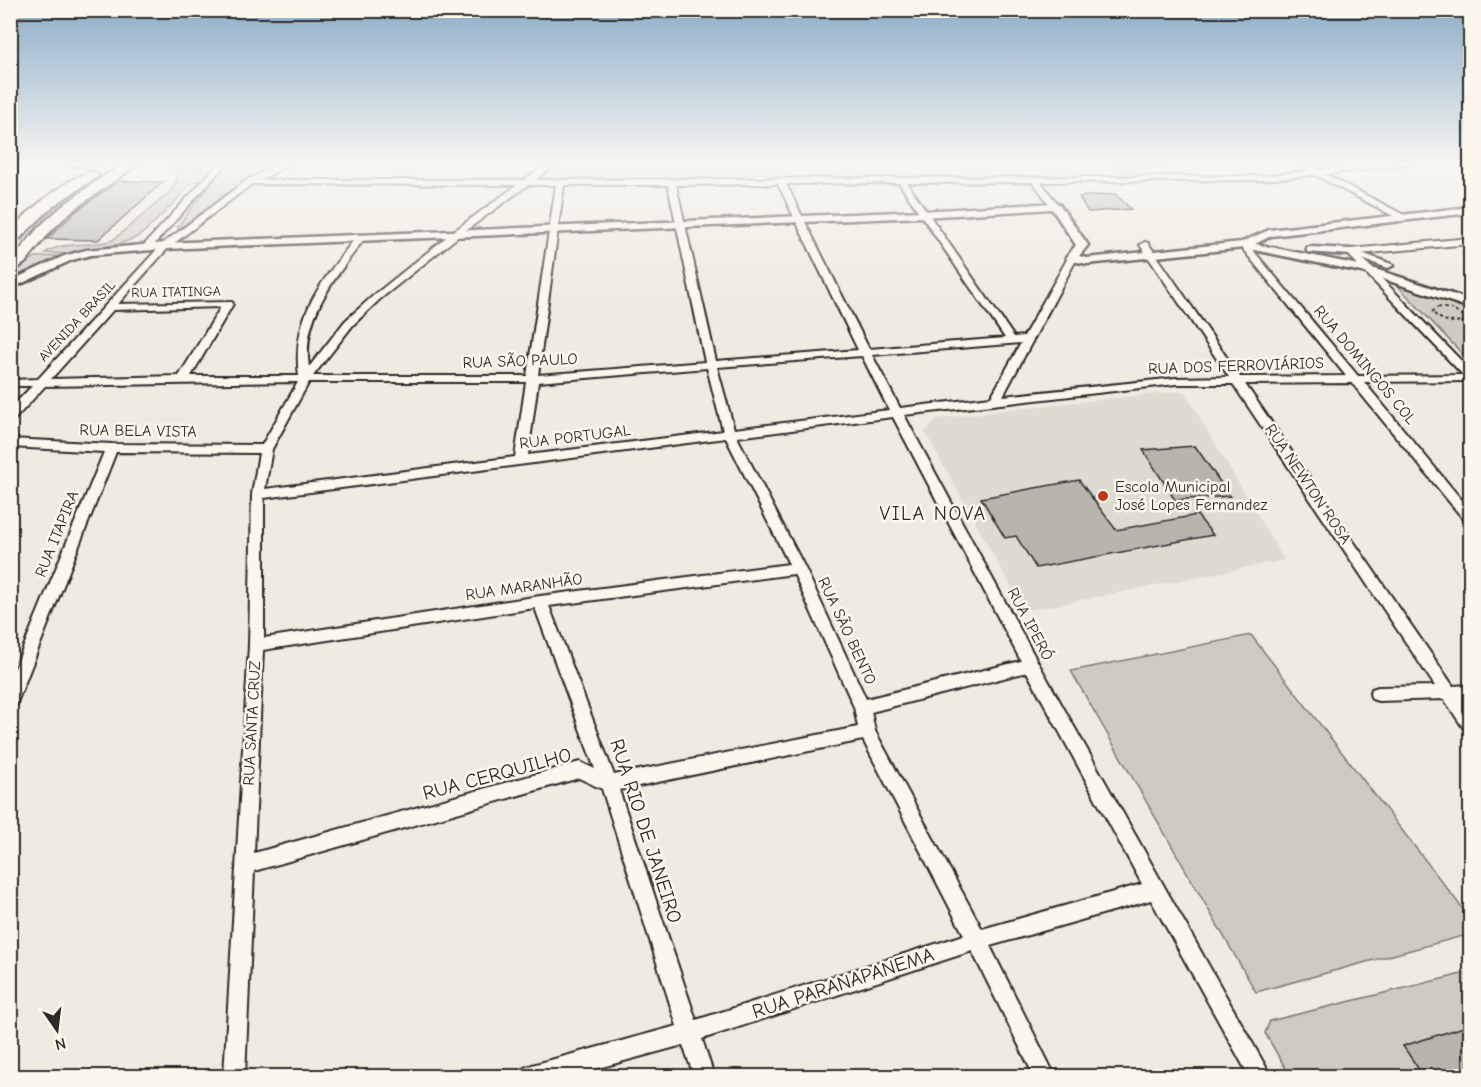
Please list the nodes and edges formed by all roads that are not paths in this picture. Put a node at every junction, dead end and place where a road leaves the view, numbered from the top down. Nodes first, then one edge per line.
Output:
1 (39, 213) edge
2 (63, 213) edge
3 (178, 213) edge
4 (209, 213) edge
5 (486, 213) edge
6 (557, 213) edge
7 (677, 213) edge
8 (796, 213) edge
9 (944, 213) edge
10 (1060, 213) edge
11 (1393, 213) edge
12 (1447, 213) edge
13 (923, 214) junction
14 (799, 218) junction
15 (1403, 218) junction
16 (679, 223) junction
17 (555, 229) junction
18 (457, 233) junction
19 (1258, 238) junction
20 (359, 239) junction
21 (10, 240) edge
22 (1470, 241) edge
23 (1458, 242) junction
24 (1244, 245) junction
25 (165, 246) junction
26 (1091, 246) junction
27 (1470, 246) edge
28 (146, 248) junction
29 (1148, 250) junction
30 (1351, 252) junction
31 (1072, 258) junction
32 (10, 269) edge
33 (1365, 269) junction
34 (10, 286) edge
35 (1470, 295) edge
36 (1470, 304) edge
37 (110, 307) junction
38 (1029, 339) junction
39 (1012, 341) junction
40 (865, 352) junction
41 (711, 364) junction
42 (1470, 377) edge
43 (183, 379) junction
44 (305, 379) junction
45 (533, 379) junction
46 (1356, 380) junction
47 (40, 382) junction
48 (1238, 382) junction
49 (10, 383) edge
50 (995, 400) junction
51 (897, 414) junction
52 (10, 417) edge
53 (730, 435) junction
54 (10, 443) edge
55 (112, 448) junction
56 (266, 449) junction
57 (521, 460) junction
58 (258, 494) junction
59 (1470, 518) edge
60 (798, 567) junction
61 (540, 602) junction
62 (256, 645) junction
63 (1031, 665) junction
64 (1470, 692) edge
65 (1449, 693) junction
66 (1378, 694) dead end
67 (10, 700) edge
68 (862, 707) junction
69 (1470, 724) edge
70 (867, 732) junction
71 (609, 784) junction
72 (244, 865) junction
73 (1155, 890) junction
74 (976, 940) junction
75 (689, 1033) junction
76 (234, 1077) edge
77 (532, 1077) edge
78 (704, 1077) edge
79 (1045, 1077) edge
80 (1261, 1077) edge

1 - 21 main road
2 - 32 main road
3 - 28 street
4 - 25 street, AVENIDA BRASIL
5 - 18 street, RUA SANTA CRUZ
6 - 17 street
7 - 16 street, RUA SÃO BENTO
8 - 14 street, RUA IPERÓ
9 - 13 street
10 - 26 street
11 - 15 street
12 - 15 street
13 - 14 street
13 - 39 street
14 - 16 street
14 - 40 street, RUA IPERÓ
15 - 19 street
16 - 17 street
16 - 41 street, RUA SÃO BENTO
17 - 18 street
17 - 45 street
18 - 20 street
18 - 44 street, RUA SANTA CRUZ
19 - 24 street
19 - 29 street
19 - 30 street
20 - 25 street
20 - 44 street
22 - 23 street
23 - 27 street
23 - 30 street
24 - 29 street
24 - 33 street
24 - 46 street, RUA DOMINGOS COL
25 - 28 street
25 - 37 street, AVENIDA BRASIL
26 - 29 street
26 - 31 street
28 - 34 street
29 - 31 street
29 - 48 street, RUA NEWTON ROSA
30 - 33 street
30 - 35 street
31 - 38 street
33 - 36 street
33 - 42 street
37 - 43 street, RUA ITATINGA
37 - 47 street, AVENIDA BRASIL
38 - 39 street, RUA SÃO PAULO
38 - 50 street
39 - 40 street, RUA SÃO PAULO
40 - 41 street, RUA SÃO PAULO
40 - 51 street, RUA IPERÓ
41 - 45 street, RUA SÃO PAULO
41 - 53 street, RUA SÃO BENTO
42 - 46 street, RUA DOS FERROVIÁRIOS
43 - 44 street, RUA SÃO PAULO
43 - 47 street, RUA SÃO PAULO
44 - 45 street, RUA SÃO PAULO
44 - 56 street, RUA SANTA CRUZ
45 - 57 street
46 - 48 street, RUA DOS FERROVIÁRIOS
46 - 59 street, RUA DOMINGOS COL
47 - 49 street, RUA SÃO PAULO
47 - 52 street, AVENIDA BRASIL
48 - 50 street, RUA DOS FERROVIÁRIOS
48 - 65 street, RUA NEWTON ROSA
50 - 51 street, RUA DOS FERROVIÁRIOS
51 - 53 street, RUA PORTUGAL
51 - 63 street, RUA IPERÓ
53 - 57 street, RUA PORTUGAL
53 - 60 street, RUA SÃO BENTO
54 - 55 street, RUA BELA VISTA
55 - 56 street, RUA BELA VISTA
55 - 67 street, RUA ITAPIRA
56 - 58 street, RUA SANTA CRUZ
57 - 58 street, RUA PORTUGAL
58 - 62 street, RUA SANTA CRUZ
60 - 61 street, RUA MARANHÃO
60 - 68 street, RUA SÃO BENTO
61 - 62 street, RUA MARANHÃO
61 - 71 street, RUA RIO DE JANEIRO
62 - 72 street, RUA SANTA CRUZ
63 - 68 street
63 - 73 street, RUA IPERÓ
64 - 65 street
65 - 66 street
65 - 69 street, RUA NEWTON ROSA
68 - 70 street, RUA SÃO BENTO
70 - 71 street
70 - 74 street, RUA SÃO BENTO
71 - 72 street, RUA CERQUILHO
71 - 75 street, RUA RIO DE JANEIRO
72 - 76 street, RUA SANTA CRUZ
73 - 74 street, RUA PARANAPANEMA
73 - 80 street, RUA IPERÓ
74 - 75 street, RUA PARANAPANEMA
74 - 79 street, RUA SÃO BENTO
75 - 77 street, RUA PARANAPANEMA
75 - 78 street, RUA RIO DE JANEIRO

